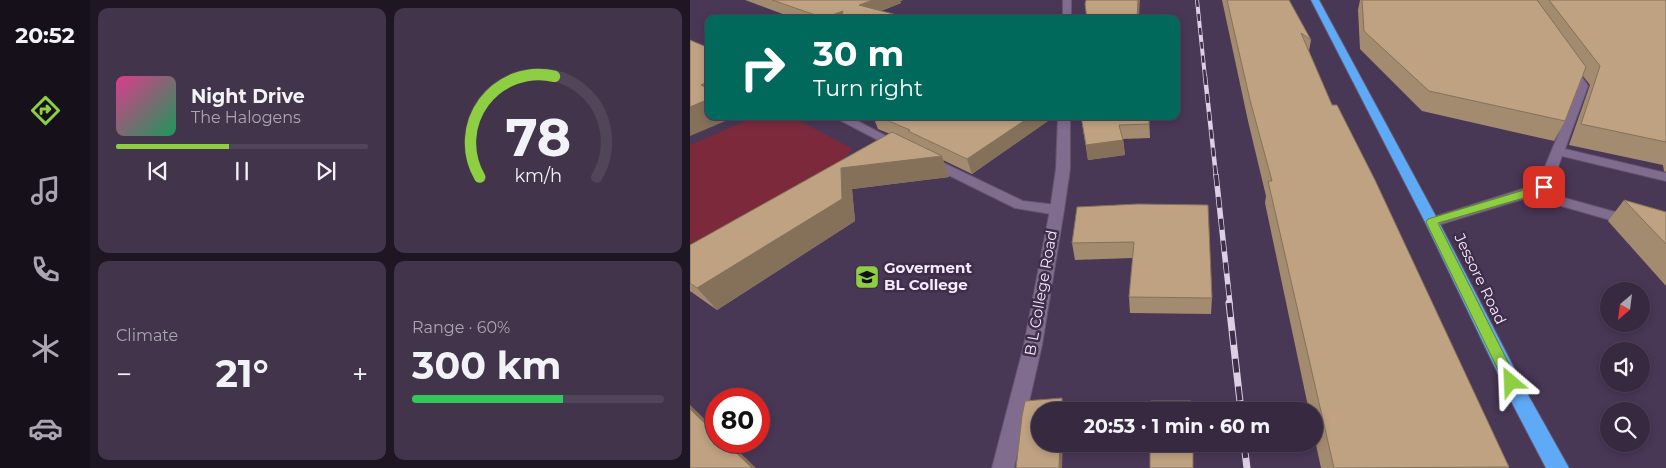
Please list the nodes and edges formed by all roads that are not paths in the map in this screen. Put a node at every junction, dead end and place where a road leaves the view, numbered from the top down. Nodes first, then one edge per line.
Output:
1 (1067, 0) edge
2 (1315, 0) edge
3 (1067, 15) edge
4 (1562, 55) edge
5 (846, 120) edge
6 (1064, 120) edge
7 (1558, 151) junction
8 (1666, 176) edge
9 (1530, 193) junction
10 (1057, 210) junction
11 (1432, 222) junction
12 (1666, 231) edge
13 (1003, 468) edge
14 (1558, 468) edge

1 - 3 street
2 - 11 highway, Jessore Road
4 - 7 street
5 - 10 street
6 - 10 street, B L College Road
7 - 8 street
7 - 9 street
9 - 11 street
9 - 12 street
10 - 13 street, B L College Road
11 - 14 highway, Jessore Road

